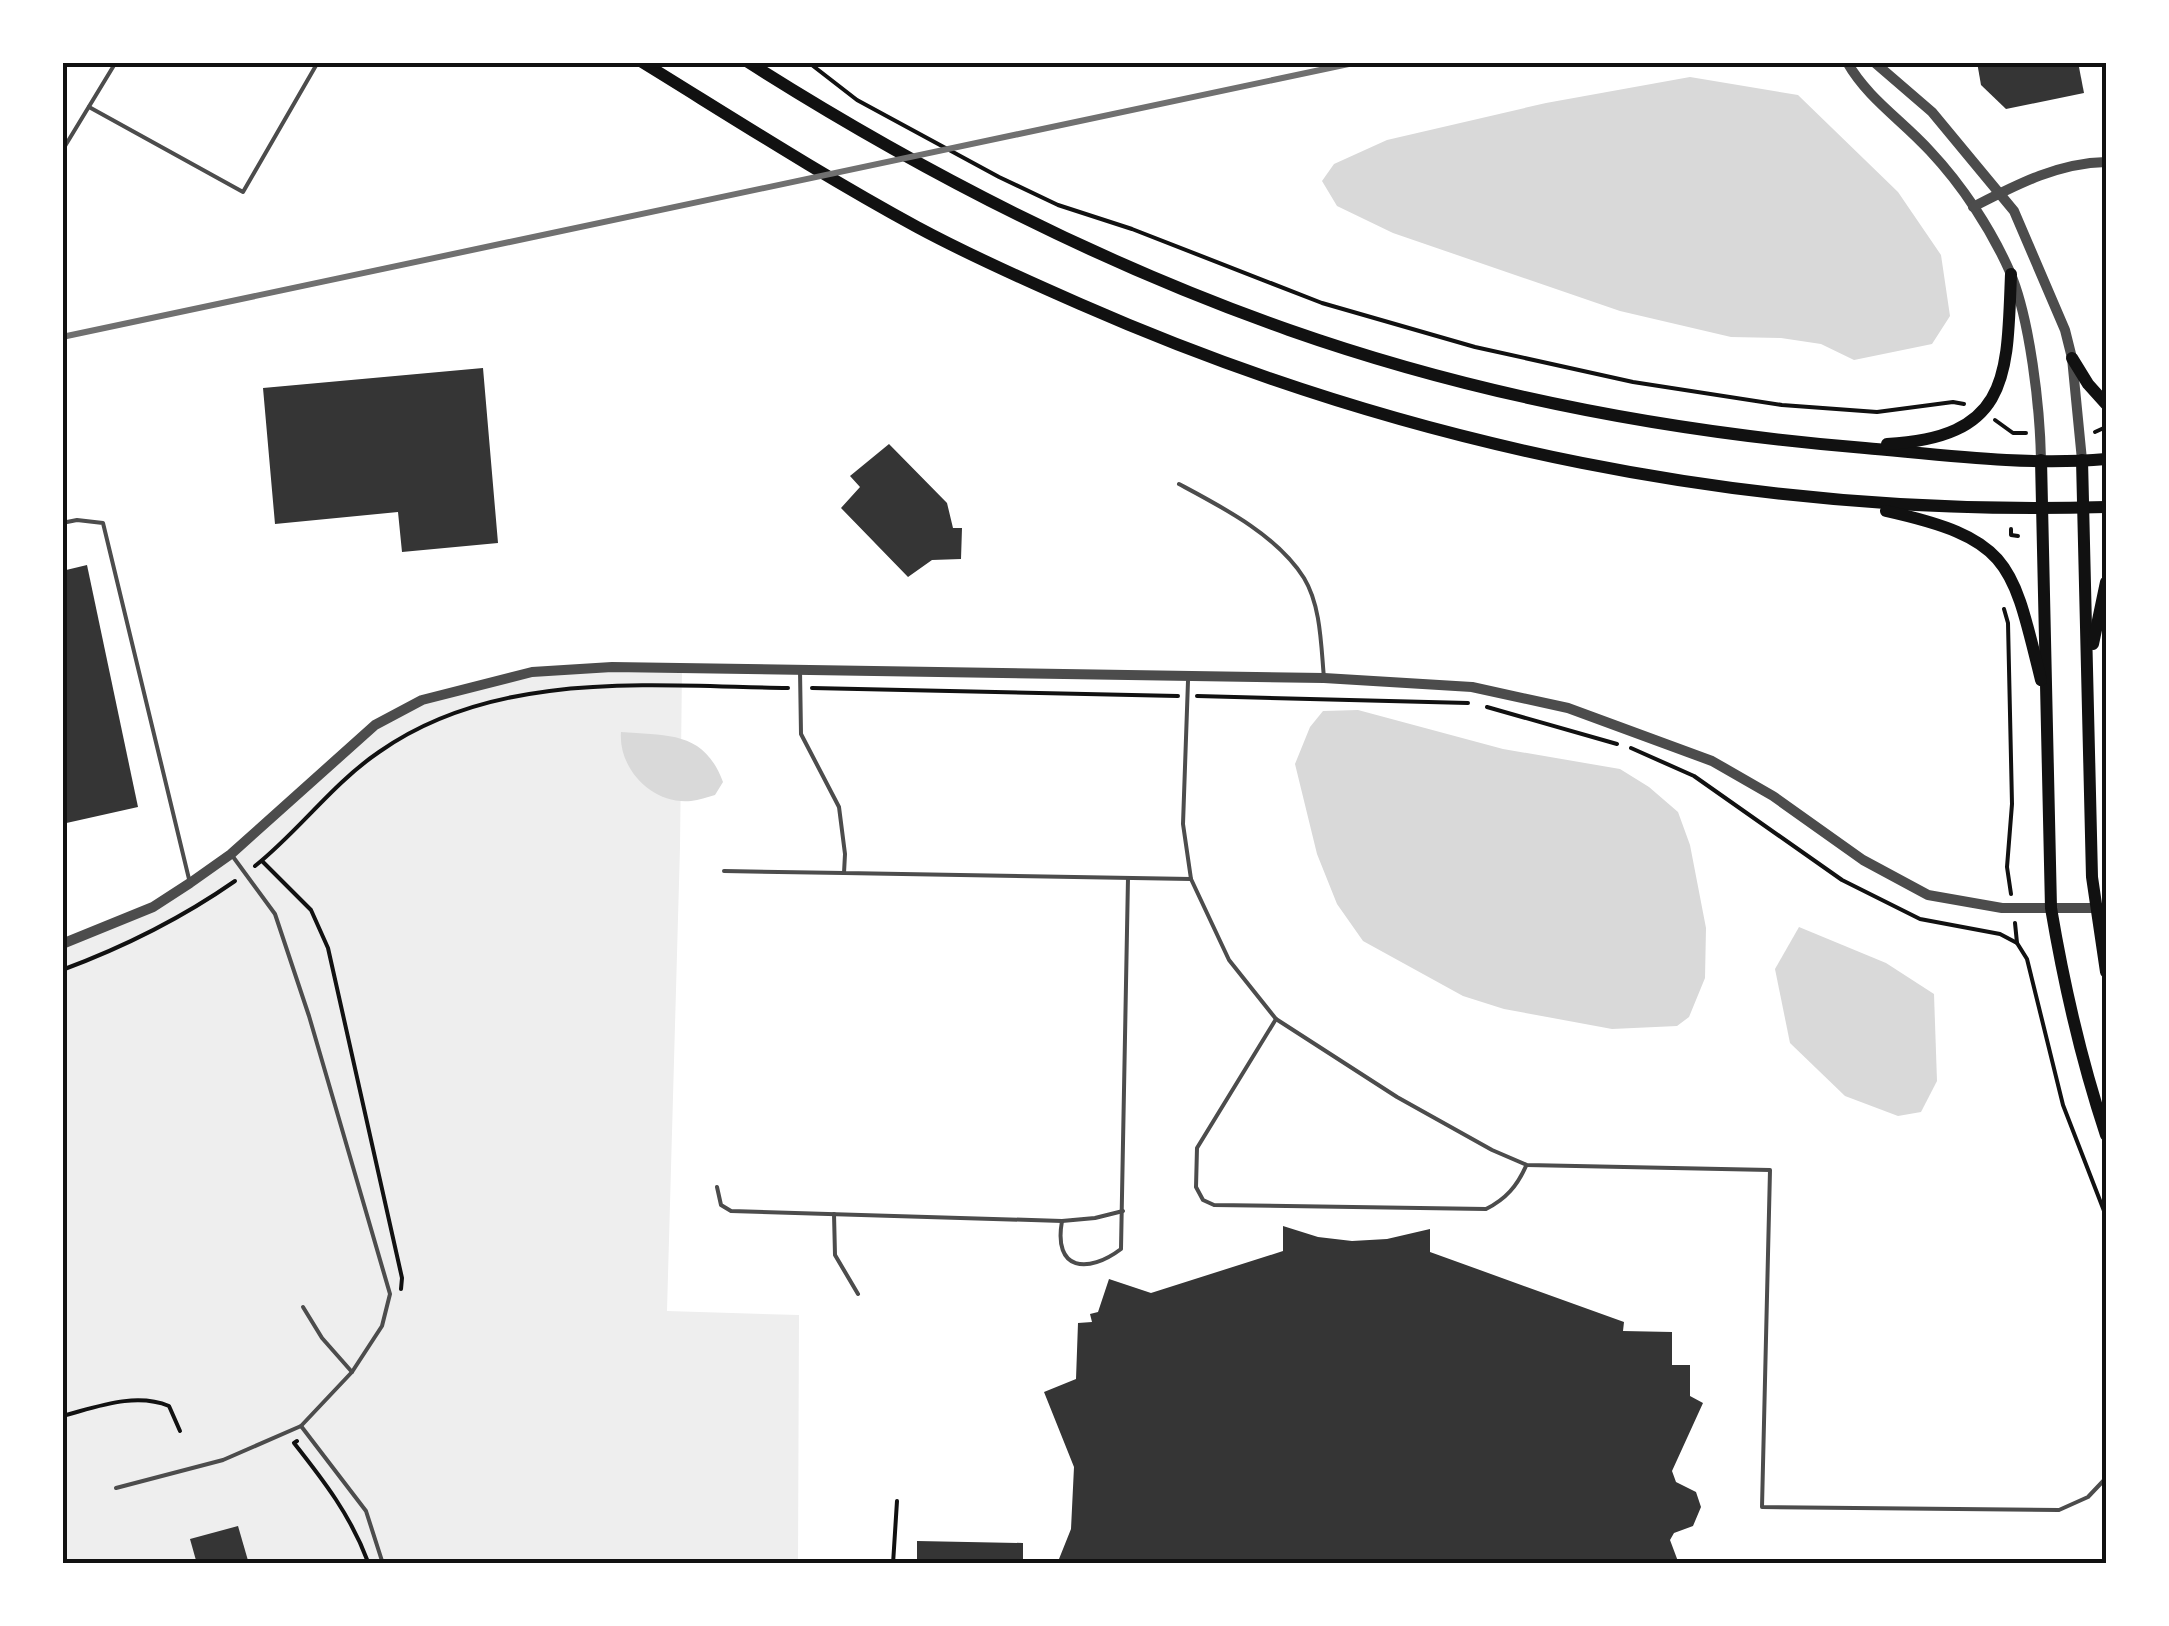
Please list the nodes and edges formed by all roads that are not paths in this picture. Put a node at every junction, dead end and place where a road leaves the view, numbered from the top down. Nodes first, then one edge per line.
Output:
1 (116, 62) edge
2 (318, 62) edge
3 (642, 62) edge
4 (748, 62) edge
5 (1847, 62) edge
6 (1874, 62) edge
7 (89, 107) junction
8 (62, 151) edge
9 (2106, 162) edge
10 (2000, 193) junction
11 (1974, 207) junction
12 (2010, 274) junction
13 (2072, 358) junction
14 (2106, 404) edge
15 (1844, 446) junction
16 (2041, 460) junction
17 (2082, 460) junction
18 (2106, 460) edge
19 (1179, 484) dead end
20 (1849, 502) junction
21 (2106, 507) edge
22 (2043, 508) junction
23 (2084, 508) junction
24 (62, 523) edge
25 (2106, 582) edge
26 (800, 670) junction
27 (2088, 671) junction
28 (1188, 676) junction
29 (1324, 678) junction
30 (2047, 703) junction
31 (231, 854) junction
32 (724, 871) dead end
33 (844, 873) junction
34 (1128, 878) junction
35 (1191, 879) junction
36 (190, 883) junction
37 (2051, 908) junction
38 (2096, 908) junction
39 (62, 944) edge
40 (2106, 972) edge
41 (1276, 1019) junction
42 (2106, 1134) edge
43 (1526, 1165) junction
44 (717, 1188) dead end
45 (1123, 1211) junction
46 (834, 1214) junction
47 (1062, 1221) junction
48 (858, 1294) dead end
49 (303, 1307) dead end
50 (352, 1372) junction
51 (301, 1426) junction
52 (2106, 1478) edge
53 (116, 1488) dead end
54 (383, 1564) edge

1 - 7 lane
2 - 7 lane
3 - 20 main road
4 - 15 main road
5 - 11 street
6 - 10 street
7 - 8 lane
9 - 10 street
10 - 11 street
10 - 13 street
11 - 12 street
12 - 15 main road
12 - 16 street
13 - 14 main road
13 - 17 street
15 - 16 main road
16 - 17 main road
16 - 22 main road
17 - 18 main road
17 - 23 main road
19 - 29 lane
20 - 22 main road
20 - 30 main road
21 - 23 main road
22 - 23 main road
22 - 30 main road
23 - 27 main road
24 - 36 lane
25 - 27 main road
26 - 28 street
26 - 31 street
26 - 33 lane
27 - 38 main road
28 - 29 street
28 - 35 lane
29 - 37 street
30 - 37 main road
31 - 36 street
31 - 50 lane
32 - 33 lane
33 - 34 lane
34 - 35 lane
34 - 45 lane
35 - 41 lane
36 - 39 street
37 - 38 street
37 - 42 main road
38 - 40 main road
41 - 43 lane
41 - 43 lane
43 - 52 lane
44 - 46 lane
45 - 47 lane
45 - 47 lane
46 - 47 lane
46 - 48 lane
49 - 50 lane
50 - 51 lane
51 - 53 lane
51 - 54 lane

